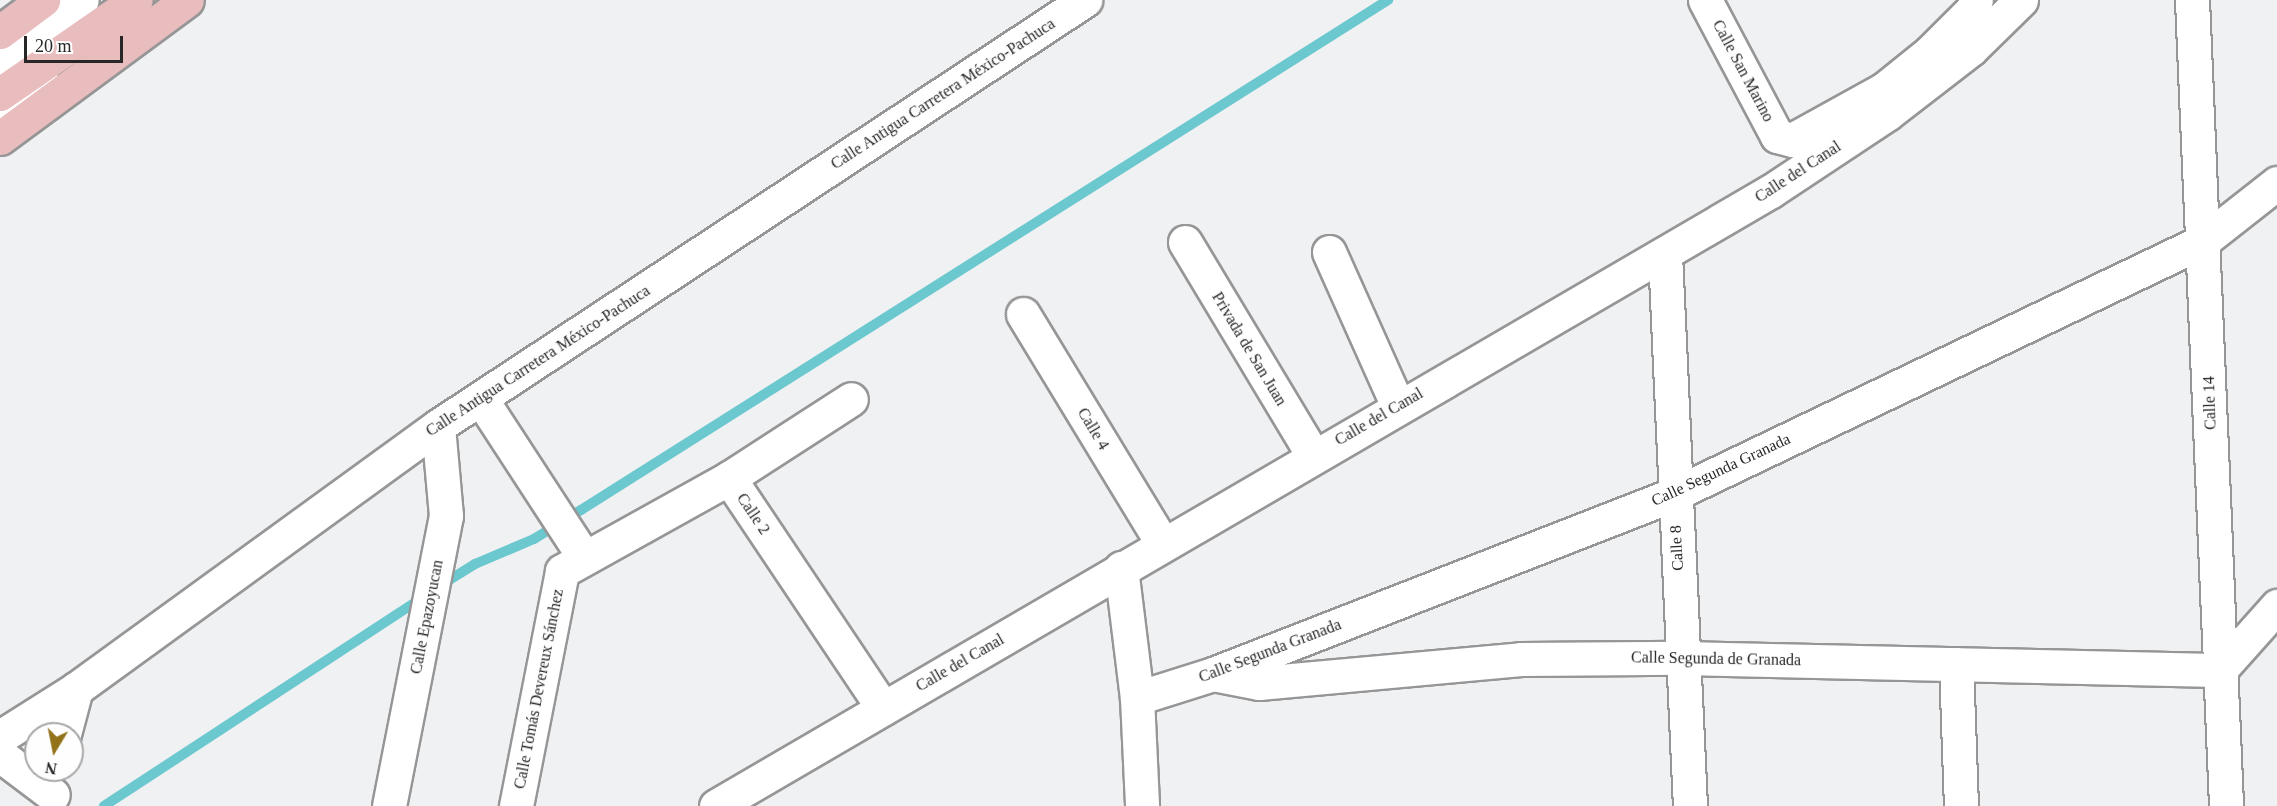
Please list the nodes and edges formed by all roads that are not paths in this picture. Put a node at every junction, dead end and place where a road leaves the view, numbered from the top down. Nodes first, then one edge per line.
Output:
1 (43, 0) edge
2 (82, 0) edge
3 (136, 0) edge
4 (160, 0) edge
5 (187, 0) edge
6 (1085, 0) edge
7 (1706, 0) edge
8 (1976, 0) edge
9 (2021, 0) edge
10 (2192, 0) edge
11 (0, 32) edge
12 (0, 58) edge
13 (0, 94) edge
14 (0, 113) edge
15 (0, 138) edge
16 (2277, 183) edge
17 (2203, 241) junction
18 (1185, 242) dead end
19 (1329, 252) dead end
20 (1665, 254) junction
21 (1023, 314) dead end
22 (481, 399) junction
23 (851, 399) dead end
24 (1398, 406) junction
25 (438, 426) junction
26 (1313, 455) junction
27 (729, 478) junction
28 (1674, 494) junction
29 (1162, 544) junction
30 (573, 555) junction
31 (1121, 568) junction
32 (2277, 606) edge
33 (1683, 658) junction
34 (1956, 664) junction
35 (2220, 670) junction
36 (1213, 674) junction
37 (76, 688) junction
38 (1137, 698) junction
39 (883, 708) junction
40 (67, 722) edge
41 (0, 737) edge
42 (0, 754) edge
43 (54, 790) edge
44 (389, 806) edge
45 (516, 806) edge
46 (716, 806) edge
47 (1142, 806) edge
48 (1690, 806) edge
49 (1961, 806) edge
50 (2226, 806) edge

1 - 11 main road
2 - 12 street
3 - 13 main road
4 - 14 street
5 - 15 main road
6 - 22 street, Calle Antigua Carretera México-Pachuca
7 - 8 street, Calle San Marino
9 - 20 street, Calle del Canal
10 - 17 street, Calle 14
16 - 17 street, Calle Segunda Granada
17 - 28 street, Calle Segunda Granada
17 - 35 street, Calle 14
18 - 26 street, Privada de San Juan
19 - 24 street
20 - 24 street, Calle del Canal
20 - 28 street, Calle 8
21 - 29 street, Calle 4
22 - 25 street, Calle Antigua Carretera México-Pachuca
22 - 30 street
23 - 27 street
24 - 26 street, Calle del Canal
25 - 37 street, Calle Antigua Carretera México-Pachuca
25 - 44 street, Calle Epazoyucan
26 - 29 street, Calle del Canal
27 - 30 street, Calle 2
27 - 39 street, Calle 2
28 - 33 street, Calle 8
28 - 36 street, Calle Segunda Granada
29 - 31 street, Calle del Canal
30 - 45 street, Calle Tomás Devereux Sánchez
31 - 38 street
31 - 39 street, Calle del Canal
32 - 35 street
33 - 34 street, Calle Segunda de Granada
33 - 36 street, Calle Segunda de Granada
33 - 48 street, Calle 8
34 - 35 street, Calle Segunda de Granada
34 - 49 street
35 - 50 street, Calle 14
36 - 38 street, Calle Segunda Granada
37 - 40 street
37 - 41 street, Calle Antigua Carretera México-Pachuca
38 - 47 street
39 - 46 street, Calle del Canal
42 - 43 street

